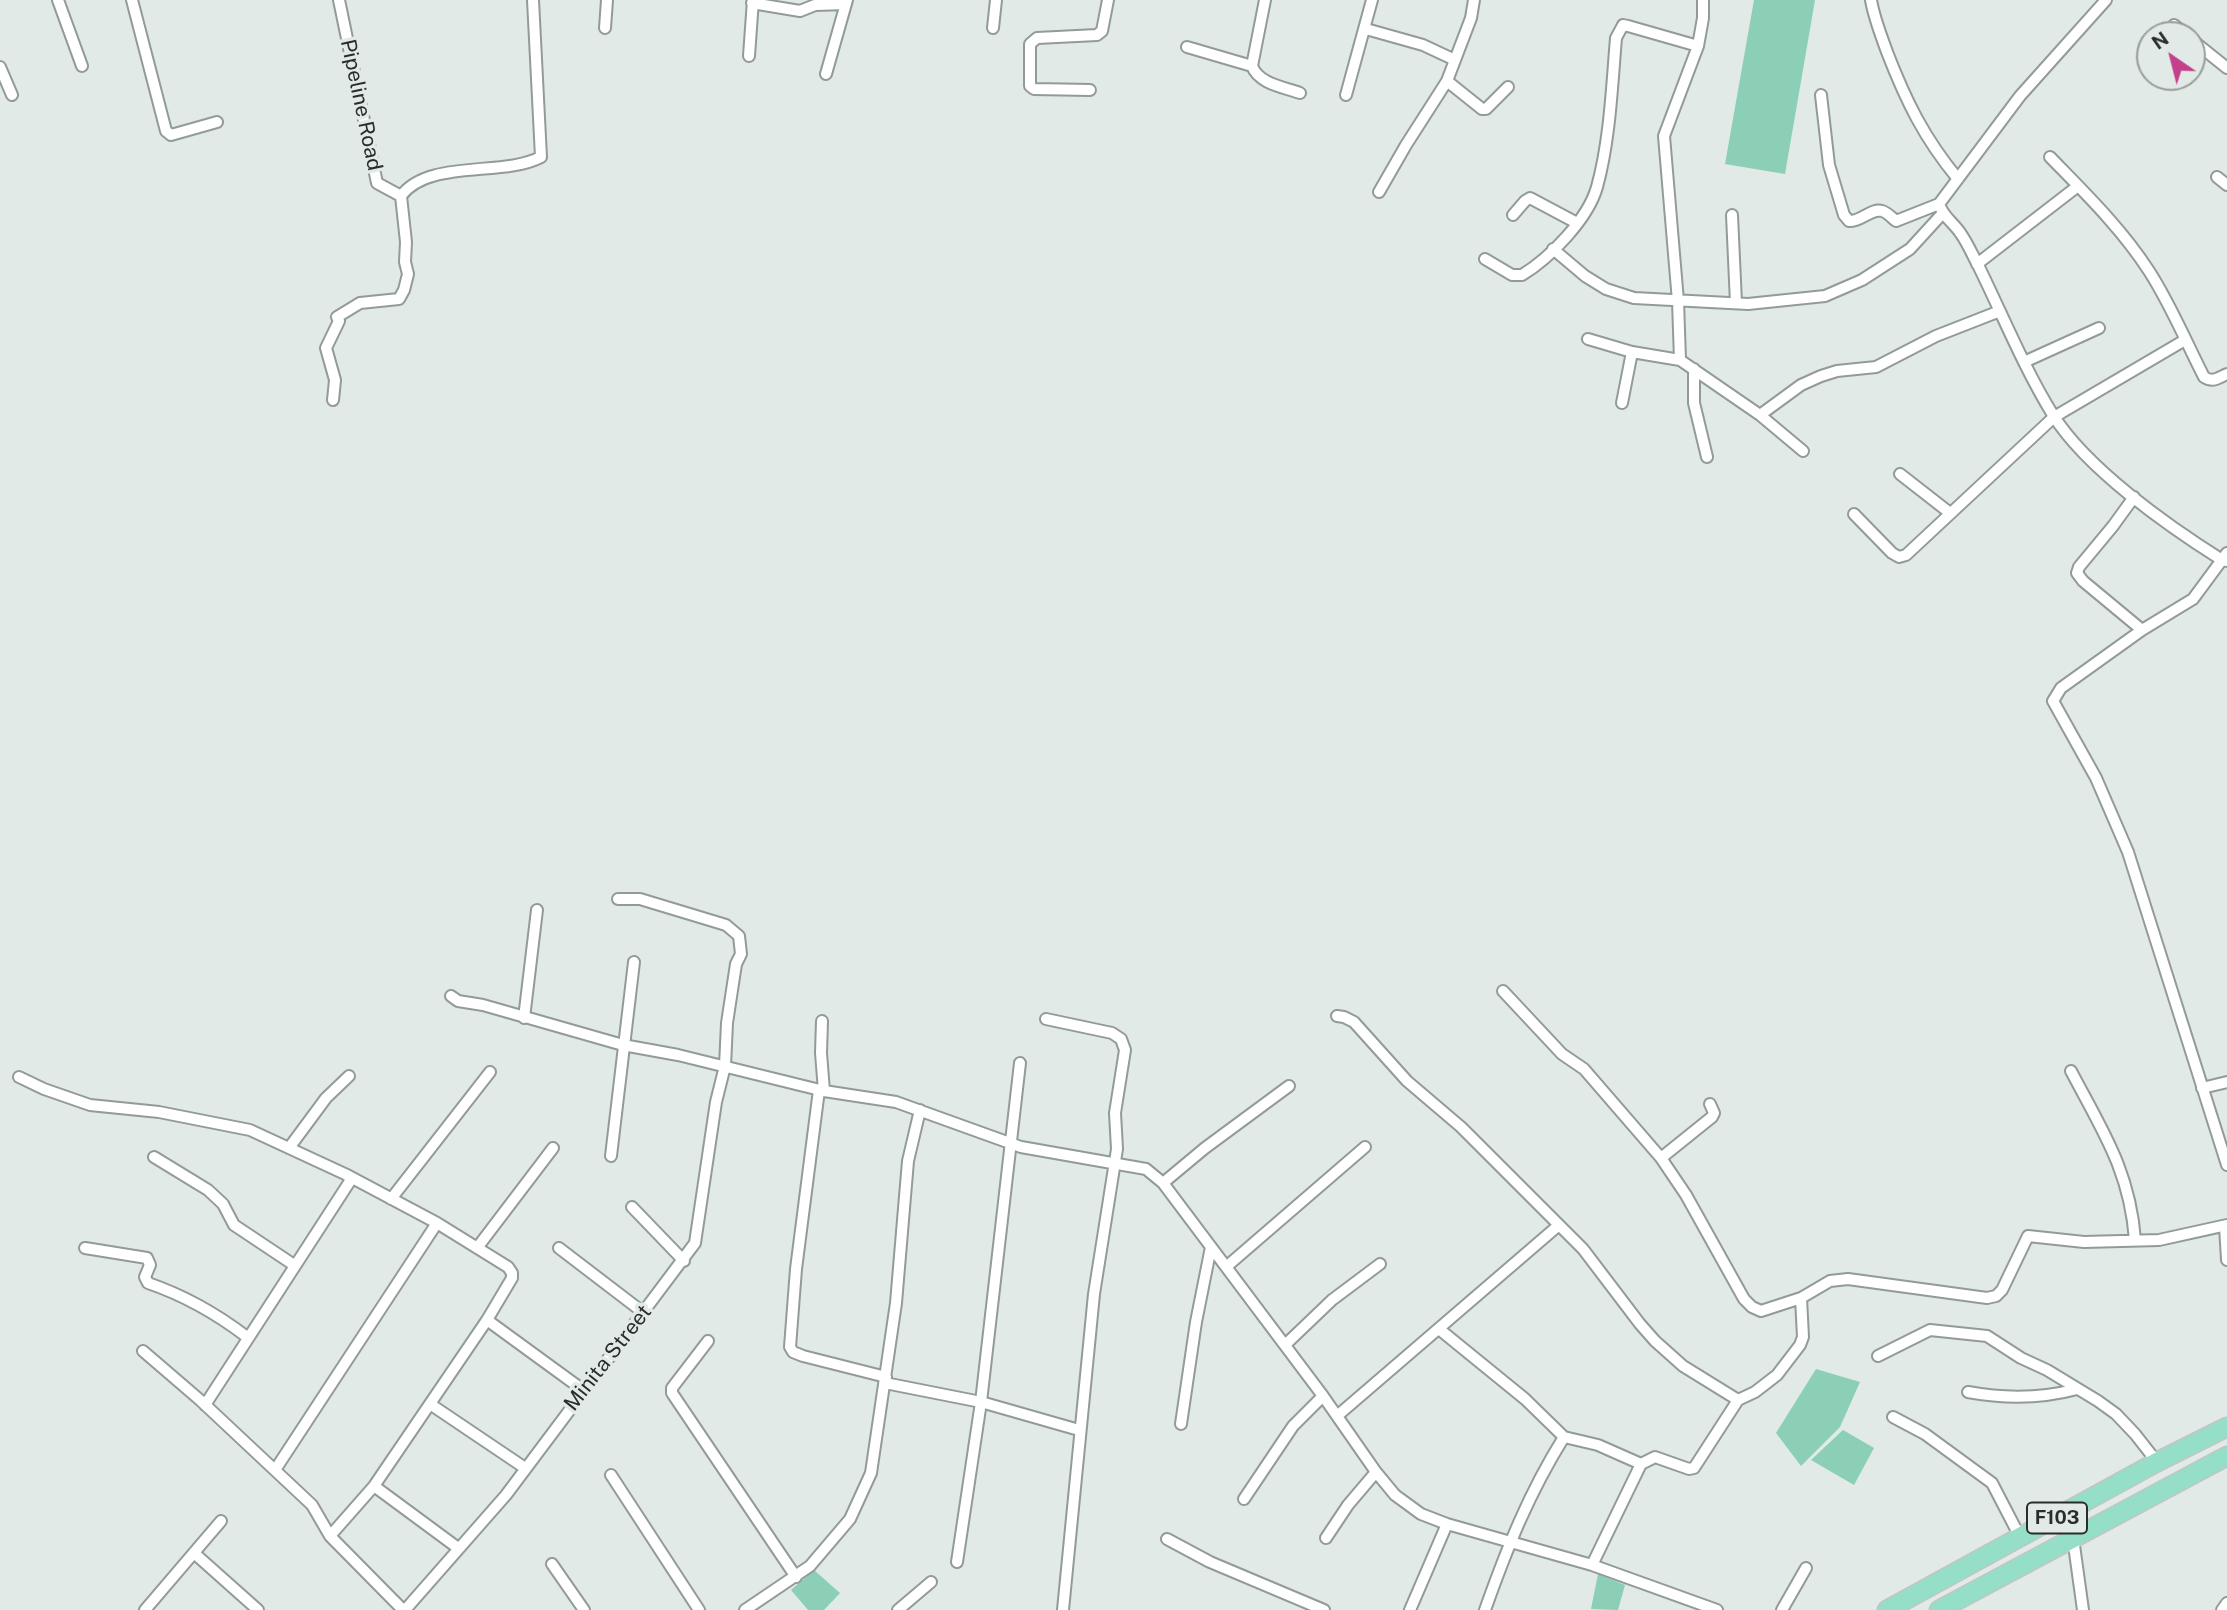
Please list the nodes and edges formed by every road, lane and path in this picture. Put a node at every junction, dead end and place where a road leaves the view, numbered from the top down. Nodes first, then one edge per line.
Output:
1 (58, 0) edge
2 (132, 0) edge
3 (339, 0) edge
4 (533, 0) edge
5 (607, 0) edge
6 (996, 0) edge
7 (1108, 0) edge
8 (1265, 0) edge
9 (1372, 0) edge
10 (1474, 0) edge
11 (1703, 0) edge
12 (1871, 0) edge
13 (2106, 0) edge
14 (753, 2) edge
15 (847, 2) edge
16 (605, 28) dead end
17 (993, 28) dead end
18 (1366, 29) junction
19 (1698, 46) junction
20 (1188, 47) dead end
21 (2206, 51) edge
22 (749, 57) dead end
23 (1455, 61) junction
24 (0, 66) edge
25 (82, 66) dead end
26 (1252, 66) junction
27 (2227, 68) edge
28 (826, 74) dead end
29 (1447, 81) junction
30 (1508, 87) dead end
31 (1090, 90) dead end
32 (1300, 93) dead end
33 (1821, 94) dead end
34 (12, 95) dead end
35 (1346, 95) dead end
36 (217, 122) dead end
37 (2050, 157) dead end
38 (2217, 177) dead end
39 (1958, 179) junction
40 (2227, 185) edge
41 (2078, 186) junction
42 (1379, 192) dead end
43 (401, 196) junction
44 (1941, 209) junction
45 (1513, 215) dead end
46 (1732, 215) dead end
47 (1577, 223) junction
48 (1553, 249) junction
49 (1485, 259) dead end
50 (1977, 264) junction
51 (1678, 302) junction
52 (1736, 303) junction
53 (2000, 311) junction
54 (2099, 328) dead end
55 (1588, 339) dead end
56 (2185, 340) junction
57 (1632, 352) junction
58 (1680, 360) junction
59 (2024, 362) junction
60 (1694, 369) junction
61 (2227, 374) edge
62 (333, 400) dead end
63 (1622, 402) dead end
64 (1760, 415) junction
65 (2054, 416) junction
66 (1803, 451) dead end
67 (1707, 457) dead end
68 (1900, 474) dead end
69 (2134, 496) junction
70 (1950, 513) junction
71 (1854, 514) dead end
72 (2225, 558) edge
73 (2141, 630) junction
74 (618, 899) dead end
75 (537, 910) dead end
76 (634, 962) dead end
77 (1503, 991) dead end
78 (451, 996) dead end
79 (1337, 1016) dead end
80 (524, 1018) junction
81 (1046, 1019) dead end
82 (822, 1021) dead end
83 (623, 1045) junction
84 (1020, 1063) dead end
85 (725, 1066) junction
86 (2071, 1071) dead end
87 (490, 1072) dead end
88 (349, 1076) dead end
89 (19, 1077) dead end
90 (2227, 1082) edge
91 (1289, 1086) dead end
92 (2202, 1088) junction
93 (821, 1091) junction
94 (1710, 1104) dead end
95 (920, 1110) junction
96 (1010, 1143) junction
97 (1365, 1147) dead end
98 (289, 1148) junction
99 (554, 1148) dead end
100 (611, 1156) dead end
101 (154, 1157) dead end
102 (1661, 1158) junction
103 (1116, 1163) junction
104 (2227, 1165) edge
105 (352, 1178) junction
106 (1163, 1183) junction
107 (391, 1199) junction
108 (632, 1207) dead end
109 (437, 1223) junction
110 (1559, 1225) junction
111 (2226, 1226) edge
112 (2134, 1240) junction
113 (1211, 1247) junction
114 (85, 1248) dead end
115 (477, 1248) junction
116 (559, 1248) dead end
117 (2227, 1259) edge
118 (684, 1261) junction
119 (1380, 1264) dead end
120 (294, 1265) junction
121 (1226, 1267) junction
122 (1801, 1298) junction
123 (644, 1313) junction
124 (487, 1320) junction
125 (1438, 1329) junction
126 (247, 1337) junction
127 (708, 1341) dead end
128 (1285, 1345) junction
129 (143, 1351) dead end
130 (1878, 1356) dead end
131 (885, 1380) junction
132 (2077, 1389) junction
133 (583, 1390) junction
134 (1968, 1392) dead end
135 (1323, 1396) junction
136 (1738, 1401) junction
137 (981, 1402) junction
138 (430, 1404) junction
139 (205, 1405) junction
140 (1337, 1416) junction
141 (1893, 1417) dead end
142 (1181, 1424) dead end
143 (2227, 1427) edge
144 (1079, 1430) junction
145 (1564, 1437) junction
146 (2227, 1456) edge
147 (2157, 1462) junction
148 (1641, 1464) junction
149 (525, 1468) junction
150 (275, 1470) junction
151 (1376, 1472) junction
152 (611, 1475) dead end
153 (374, 1486) junction
154 (1244, 1499) dead end
155 (221, 1521) dead end
156 (1447, 1524) junction
157 (330, 1536) junction
158 (2020, 1537) junction
159 (1326, 1538) dead end
160 (2073, 1538) junction
161 (1167, 1539) dead end
162 (1510, 1540) junction
163 (458, 1548) junction
164 (194, 1553) junction
165 (957, 1562) dead end
166 (552, 1564) dead end
167 (1592, 1565) junction
168 (1806, 1568) dead end
169 (796, 1577) junction
170 (931, 1582) dead end
171 (2227, 1603) edge
172 (145, 1610) edge
173 (258, 1610) edge
174 (404, 1610) edge
175 (584, 1610) edge
176 (699, 1610) edge
177 (746, 1610) edge
178 (898, 1610) edge
179 (1063, 1610) edge
180 (1324, 1610) edge
181 (1410, 1610) edge
182 (1485, 1610) edge
183 (1717, 1610) edge
184 (1782, 1610) edge
185 (1887, 1610) edge
186 (1939, 1610) edge
187 (2083, 1610) edge
188 (2222, 1610) edge

1 - 25 street
2 - 36 street
3 - 43 street, Pipeline Road
4 - 43 street
5 - 16 street
6 - 17 street
7 - 31 street
8 - 26 street
9 - 18 street
10 - 23 street
11 - 19 street
12 - 39 street
13 - 39 street
14 - 15 street
14 - 22 street
15 - 28 street
18 - 23 street
18 - 35 street
19 - 47 street
19 - 51 street
20 - 26 street
21 - 27 street
23 - 29 street
24 - 34 street
26 - 32 street
29 - 30 street
29 - 42 street
33 - 44 street
37 - 41 street
38 - 40 street
39 - 44 street
41 - 50 street
41 - 56 street
43 - 62 street
44 - 50 street
44 - 52 street
45 - 47 street
46 - 52 street
47 - 48 street
48 - 49 street
48 - 51 street
50 - 53 street
51 - 52 street
51 - 58 street
53 - 59 street
53 - 64 street
54 - 59 street
55 - 57 street
56 - 61 street
56 - 65 street
57 - 58 street
57 - 63 street
58 - 60 street
59 - 65 street
60 - 64 street
60 - 67 street
64 - 66 street
65 - 69 street
65 - 70 street
68 - 70 street
69 - 72 street
69 - 73 street
70 - 71 street
72 - 73 street
73 - 92 street
74 - 85 street, Minita Street
75 - 80 street
76 - 83 street
77 - 102 street
78 - 80 street
79 - 110 street
80 - 83 street
81 - 103 street
82 - 93 street
83 - 85 street
83 - 100 street
84 - 96 street
85 - 93 street
85 - 118 street, Minita Street
86 - 112 street
87 - 107 street
88 - 98 street
89 - 98 street
90 - 92 street
91 - 106 street
92 - 104 street
93 - 95 street
93 - 131 street
94 - 102 street
95 - 96 street
95 - 131 street
96 - 103 street
96 - 137 street
97 - 121 street
98 - 105 street
99 - 115 street
101 - 120 street
102 - 122 street
103 - 106 street
103 - 144 street
105 - 107 street
105 - 120 street
106 - 113 street
107 - 109 street
108 - 118 street
109 - 115 street
109 - 150 street
110 - 125 street
110 - 136 street
111 - 112 street
111 - 117 street
112 - 122 street
113 - 121 street
113 - 142 street
114 - 126 street
115 - 124 street
116 - 123 street
118 - 123 street, Minita Street
119 - 128 street
120 - 126 street
121 - 128 street
122 - 136 street
123 - 133 street, Minita Street
124 - 133 street
124 - 138 street
125 - 140 street
125 - 145 street
126 - 139 street
127 - 169 street
128 - 135 street
129 - 139 street
130 - 132 street
131 - 137 street
131 - 169 street
132 - 134 street
132 - 147 street
133 - 149 street, Minita Street
135 - 140 street
135 - 154 street
136 - 148 street
137 - 144 street
137 - 165 street
138 - 149 street
138 - 153 street
139 - 150 street
140 - 151 street
141 - 158 street
143 - 147 main road, F103
144 - 179 street
145 - 148 street
145 - 162 street
146 - 160 main road, F103
147 - 158 main road, F103
148 - 167 street
149 - 163 street, Minita Street
150 - 157 street
151 - 156 street
151 - 159 street
152 - 176 street
153 - 157 street
153 - 163 street
155 - 164 street
156 - 162 street
156 - 181 street
157 - 174 street
158 - 185 main road, F103
160 - 186 main road, F103
160 - 187 street
161 - 180 street
162 - 167 street
162 - 182 street
163 - 174 street, Minita Street
164 - 172 street
164 - 173 street
166 - 175 street
167 - 183 street
168 - 184 street
169 - 177 street
170 - 178 street
171 - 188 street

